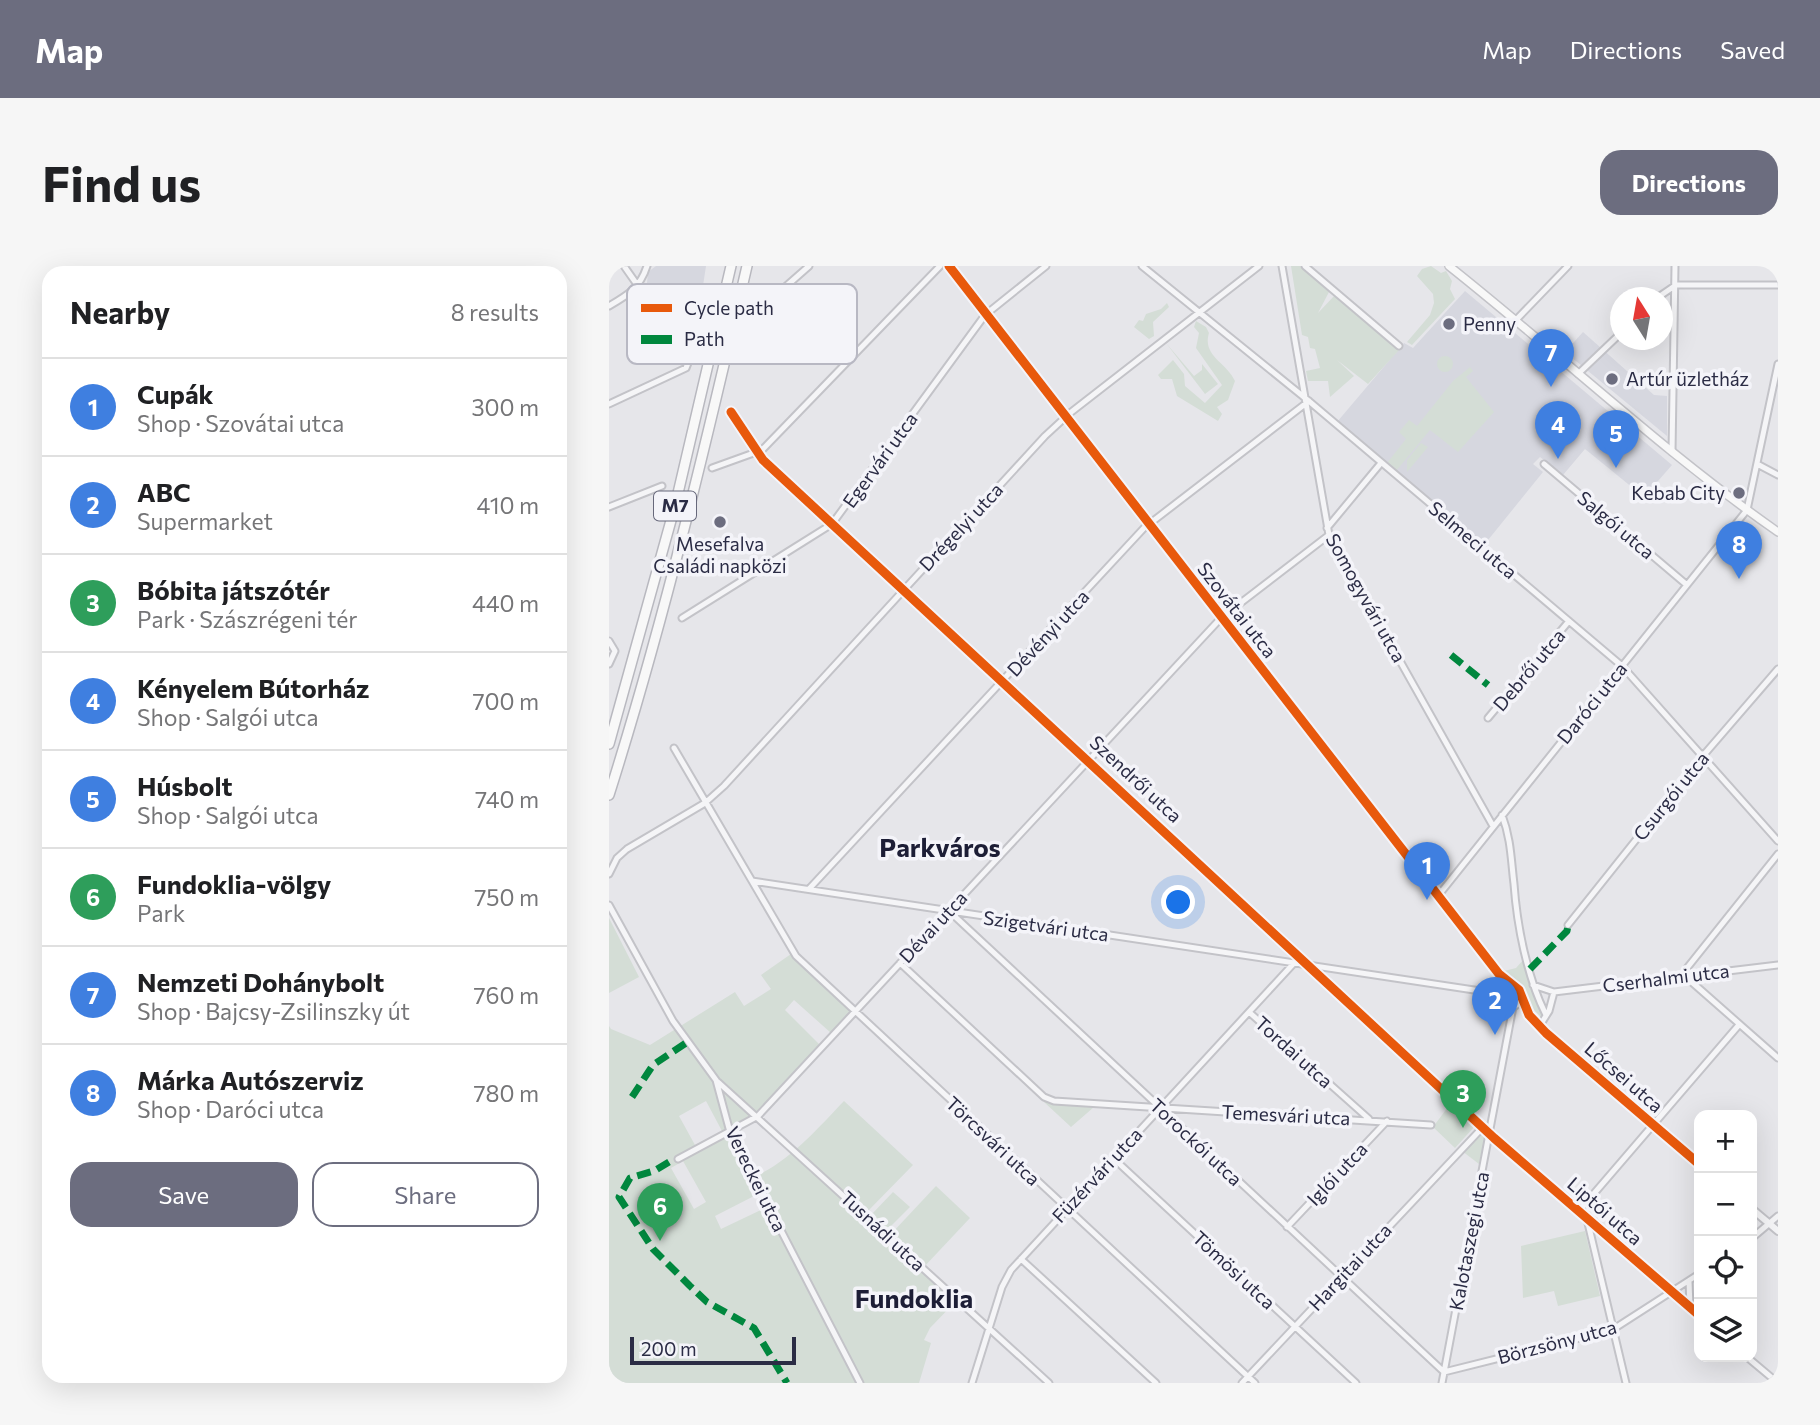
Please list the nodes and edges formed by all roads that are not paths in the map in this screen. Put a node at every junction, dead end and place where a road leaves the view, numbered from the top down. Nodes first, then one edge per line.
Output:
1 (624, 266) edge
2 (647, 266) edge
3 (731, 266) edge
4 (747, 266) edge
5 (809, 266) edge
6 (940, 266) edge
7 (949, 266) edge
8 (1046, 266) edge
9 (1142, 266) edge
10 (1259, 266) edge
11 (1282, 266) edge
12 (1305, 266) edge
13 (1449, 266) edge
14 (1568, 266) edge
15 (1675, 266) edge
16 (637, 284) edge
17 (639, 284) edge
18 (727, 284) edge
19 (743, 284) edge
20 (789, 284) edge
21 (1676, 285) junction
22 (1778, 285) edge
23 (1673, 287) edge
24 (627, 294) edge
25 (609, 306) edge
26 (1197, 313) junction
27 (985, 316) junction
28 (1514, 322) junction
29 (1610, 343) edge
30 (1399, 346) dead end
31 (857, 351) edge
32 (687, 364) edge
33 (708, 364) edge
34 (724, 364) edge
35 (844, 364) edge
36 (1778, 364) edge
37 (1578, 374) junction
38 (1777, 379) edge
39 (1307, 401) junction
40 (609, 404) edge
41 (731, 412) dead end
42 (1065, 416) junction
43 (1672, 452) junction
44 (757, 453) junction
45 (1381, 463) junction
46 (1544, 464) dead end
47 (1759, 465) junction
48 (712, 468) dead end
49 (1778, 475) edge
50 (662, 486) dead end
51 (609, 506) edge
52 (1747, 510) junction
53 (832, 524) junction
54 (1149, 524) junction
55 (1328, 531) junction
56 (1778, 532) edge
57 (1687, 585) junction
58 (902, 590) junction
59 (682, 618) dead end
60 (1221, 618) junction
61 (1569, 621) junction
62 (609, 641) edge
63 (609, 664) edge
64 (1622, 666) junction
65 (1778, 669) edge
66 (1001, 680) junction
67 (1488, 718) dead end
68 (609, 744) edge
69 (674, 747) dead end
70 (1702, 757) junction
71 (1089, 758) junction
72 (609, 795) edge
73 (705, 803) junction
74 (1502, 815) junction
75 (1493, 826) junction
76 (1778, 841) edge
77 (1778, 853) edge
78 (609, 874) edge
79 (752, 881) junction
80 (809, 889) junction
81 (1438, 896) junction
82 (609, 905) edge
83 (949, 911) junction
84 (1568, 925) dead end
85 (1295, 962) junction
86 (900, 963) junction
87 (1310, 965) junction
88 (1778, 965) edge
89 (1499, 974) junction
90 (1686, 976) junction
91 (1534, 985) junction
92 (1512, 987) junction
93 (1553, 992) junction
94 (1502, 994) junction
95 (1515, 1005) junction
96 (854, 1012) junction
97 (1249, 1012) junction
98 (1546, 1015) junction
99 (1738, 1026) junction
100 (1539, 1027) junction
101 (1778, 1058) edge
102 (716, 1080) junction
103 (1159, 1108) junction
104 (758, 1116) junction
105 (1370, 1120) junction
106 (1387, 1121) junction
107 (1431, 1125) dead end
108 (1653, 1125) junction
109 (1483, 1127) junction
110 (1490, 1131) junction
111 (730, 1132) junction
112 (1112, 1157) junction
113 (678, 1159) dead end
114 (1694, 1160) edge
115 (1065, 1209) junction
116 (1579, 1211) junction
117 (1757, 1213) edge
118 (1778, 1216) edge
119 (1587, 1218) junction
120 (1771, 1224) junction
121 (1287, 1227) junction
122 (1778, 1231) edge
123 (1755, 1236) edge
124 (1020, 1259) junction
125 (1340, 1275) junction
126 (1694, 1278) edge
127 (1689, 1281) junction
128 (1672, 1293) junction
129 (1690, 1307) junction
130 (1694, 1311) edge
131 (989, 1327) junction
132 (1295, 1327) junction
133 (1612, 1331) junction
134 (1753, 1362) edge
135 (1444, 1372) junction
136 (1248, 1376) junction
137 (860, 1383) edge
138 (972, 1383) edge
139 (1049, 1383) edge
140 (1156, 1383) edge
141 (1242, 1383) edge
142 (1255, 1383) edge
143 (1356, 1383) edge
144 (1442, 1383) edge
145 (1626, 1383) edge
146 (1778, 1383) edge

1 - 16 street
2 - 17 street
3 - 18 highway, M7
4 - 19 highway, M7
5 - 20 street
6 - 31 street
7 - 27 street, Szovátai utca
8 - 27 street, Egervári utca
9 - 26 street, Selmeci utca
10 - 26 street, Drégelyi utca
11 - 39 street, Somogyvári utca
12 - 30 street
13 - 28 main road
14 - 28 street
15 - 21 street
21 - 22 street
21 - 23 street
21 - 43 street
24 - 25 street
26 - 39 street, Selmeci utca
26 - 42 street, Drégelyi utca
27 - 42 street, Szovátai utca
27 - 53 street, Egervári utca
28 - 37 main road
29 - 37 street
32 - 40 street
33 - 68 highway, M7
34 - 72 highway, M7
35 - 44 street
36 - 38 street
37 - 43 main road
38 - 47 street
39 - 45 street, Selmeci utca
39 - 54 street, Dévényi utca
39 - 55 street, Somogyvári utca
41 - 44 street, Szendrői utca
42 - 54 street, Szovátai utca
42 - 58 street, Drégelyi utca
43 - 52 main road
44 - 48 street
44 - 53 street, Szendrői utca
45 - 55 street, Dévai utca
45 - 61 street, Selmeci utca
46 - 57 street, Salgói utca
47 - 49 street
47 - 52 street
50 - 51 street
52 - 56 main road
52 - 57 street, Daróci utca
53 - 58 street, Szendrői utca
53 - 59 street, Egervári utca
54 - 60 street, Szovátai utca
54 - 66 street, Dévényi utca
55 - 60 street, Dévai utca
55 - 75 street, Somogyvári utca
57 - 64 street, Daróci utca
58 - 66 street, Szendrői utca
58 - 73 street, Drégelyi utca
60 - 71 street, Dévai utca
60 - 81 street, Szovátai utca
61 - 64 street, Selmeci utca
61 - 67 street, Debrői utca
62 - 63 street
64 - 70 street, Selmeci utca
64 - 74 street, Daróci utca
65 - 70 street, Csurgói utca
66 - 71 street, Szendrői utca
66 - 80 street, Dévényi utca
69 - 73 street
70 - 76 street, Selmeci utca
70 - 84 street, Csurgói utca
71 - 83 street, Dévai utca
71 - 87 street, Szendrői utca
73 - 78 street, Drégelyi utca
73 - 79 street
74 - 75 street, Daróci utca
74 - 91 street
75 - 81 street, Daróci utca
77 - 90 street
79 - 80 street, Szigetvári utca
79 - 96 street, Törcsvári utca
80 - 83 street, Szigetvári utca
81 - 89 street, Szovátai utca
82 - 102 street, Vereckei utca
83 - 85 street, Szigetvári utca
83 - 86 street, Dévai utca
83 - 103 street, Torockói utca
85 - 87 street, Szigetvári utca
85 - 97 street, Füzérvári utca
86 - 96 street, Dévai utca
86 - 103 street, Temesvári utca
87 - 94 street, Szigetvári utca
87 - 109 street, Szendrői utca
88 - 90 street, Cserhalmi utca
89 - 92 street
89 - 94 street
90 - 93 street, Cserhalmi utca
90 - 99 street
91 - 93 street
91 - 98 street
92 - 94 street
92 - 95 street
93 - 98 street
94 - 95 street
95 - 100 street, Lőcsei utca
95 - 110 street, Kalotaszegi utca
96 - 104 street, Dévai utca
96 - 115 street, Törcsvári utca
97 - 103 street, Füzérvári utca
97 - 105 street, Tordai utca
98 - 100 street
99 - 101 street
99 - 108 street
100 - 108 street, Lőcsei utca
102 - 104 street, Tusnádi utca
102 - 111 street, Vereckei utca
103 - 105 street, Temesvári utca
103 - 112 street, Füzérvári utca
103 - 121 street, Torockói utca
104 - 111 street, Dévai utca
104 - 131 street, Tusnádi utca
105 - 106 street, Temesvári utca
106 - 107 street, Temesvári utca
106 - 121 street, Iglói utca
108 - 114 street, Lőcsei utca
108 - 116 street
109 - 110 street, Szendrői utca
109 - 125 street, Hargitai utca
110 - 116 street, Liptói utca
110 - 135 street, Kalotaszegi utca
111 - 113 street, Dévai utca
111 - 137 street, Vereckei utca
112 - 115 street, Füzérvári utca
112 - 132 street, Tömösi utca
115 - 124 street, Füzérvári utca
115 - 136 street, Törcsvári utca
116 - 119 street, Liptói utca
117 - 120 street
118 - 120 street
119 - 128 street, Liptói utca
119 - 133 street
120 - 122 street
120 - 123 street
121 - 125 street, Torockói utca
124 - 131 street, Füzérvári utca
124 - 140 street
125 - 132 street, Hargitai utca
125 - 135 street, Torockói utca
126 - 127 street, Börzsöny utca
127 - 128 street, Börzsöny utca
127 - 129 street
128 - 129 street, Liptói utca
128 - 133 street, Börzsöny utca
129 - 130 street, Liptói utca
131 - 138 street, Füzérvári utca
131 - 139 street, Tusnádi utca
132 - 136 street, Hargitai utca
132 - 143 street, Tömösi utca
133 - 135 street, Börzsöny utca
133 - 145 street
134 - 146 street
135 - 144 street, Kalotaszegi utca
136 - 141 street, Hargitai utca
136 - 142 street, Törcsvári utca

